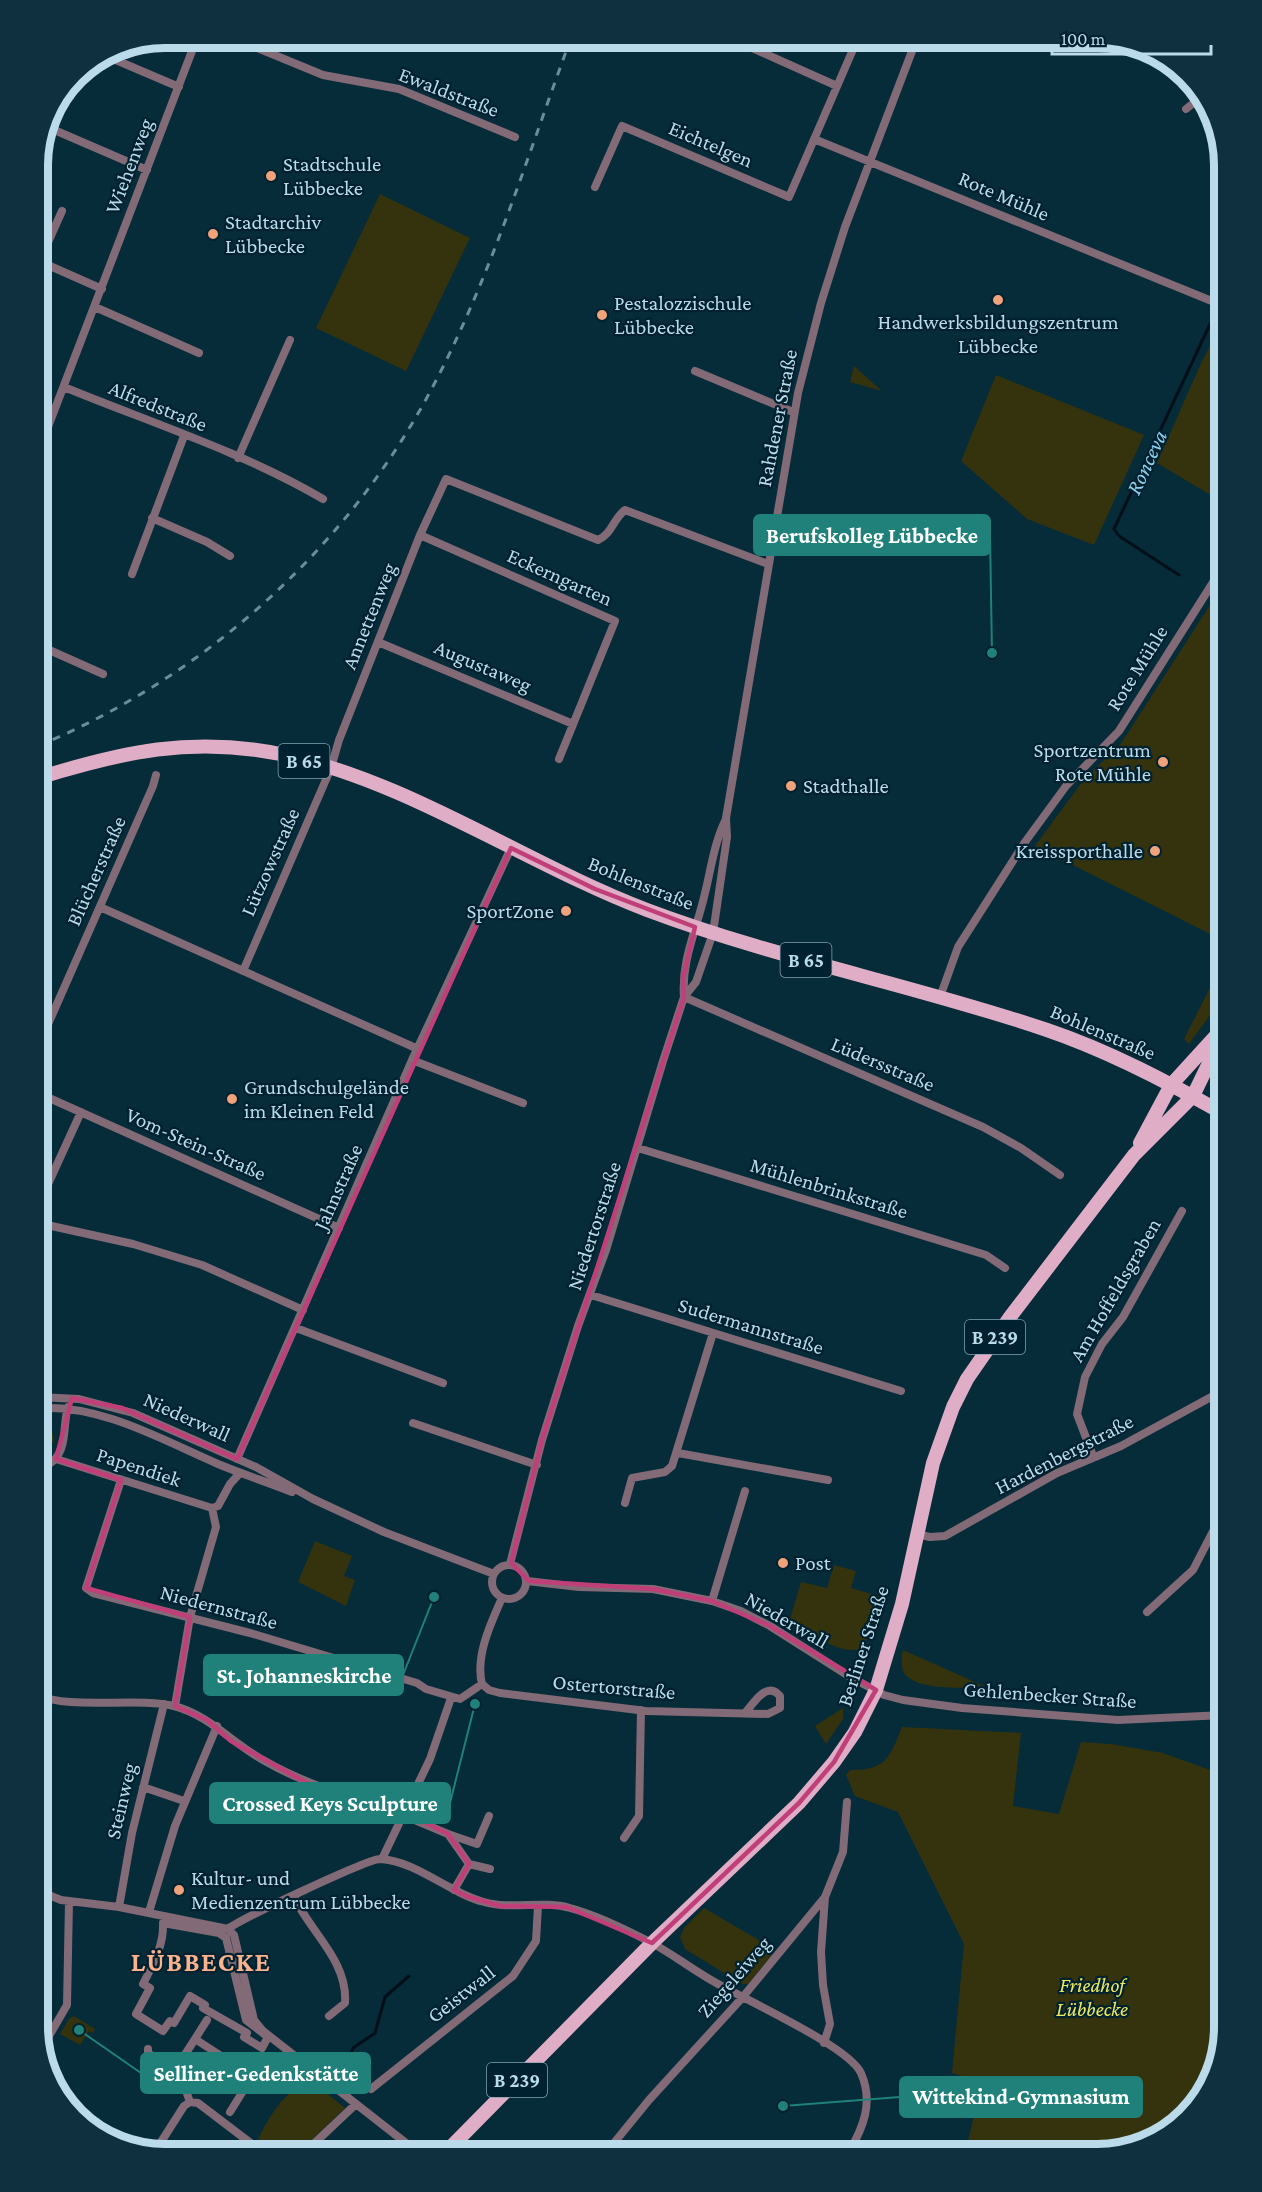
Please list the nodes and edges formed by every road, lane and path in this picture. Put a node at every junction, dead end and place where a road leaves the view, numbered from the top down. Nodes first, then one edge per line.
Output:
1 (193, 48) edge
2 (257, 48) edge
3 (752, 48) edge
4 (854, 48) edge
5 (913, 48) edge
6 (114, 59) edge
7 (837, 86) junction
8 (179, 87) junction
9 (1195, 102) edge
10 (1186, 109) dead end
11 (54, 130) edge
12 (515, 137) dead end
13 (814, 139) junction
14 (869, 161) junction
15 (147, 170) junction
16 (595, 187) dead end
17 (62, 211) dead end
18 (49, 240) edge
19 (48, 269) edge
20 (102, 289) junction
21 (1214, 302) edge
22 (95, 307) junction
23 (290, 340) dead end
24 (199, 353) dead end
25 (695, 371) dead end
26 (64, 387) junction
27 (793, 412) junction
28 (48, 428) edge
29 (184, 436) junction
30 (238, 458) junction
31 (323, 499) dead end
32 (152, 518) junction
33 (420, 535) junction
34 (231, 556) dead end
35 (768, 564) junction
36 (132, 574) dead end
37 (1214, 581) edge
38 (378, 642) junction
39 (48, 649) edge
40 (103, 674) dead end
41 (573, 724) junction
42 (559, 759) dead end
43 (331, 768) junction
44 (48, 775) edge
45 (156, 775) dead end
46 (726, 818) junction
47 (510, 848) junction
48 (100, 907) junction
49 (695, 927) junction
50 (713, 933) junction
51 (243, 971) junction
52 (939, 997) junction
53 (684, 998) junction
54 (48, 1024) edge
55 (1214, 1037) edge
56 (418, 1049) junction
57 (1214, 1053) edge
58 (412, 1060) junction
59 (1171, 1085) junction
60 (1193, 1096) junction
61 (48, 1097) edge
62 (523, 1103) dead end
63 (1214, 1108) edge
64 (81, 1112) junction
65 (638, 1148) junction
66 (1134, 1155) junction
67 (1060, 1175) dead end
68 (48, 1184) edge
69 (1182, 1211) dead end
70 (48, 1225) edge
71 (339, 1228) junction
72 (1005, 1268) dead end
73 (591, 1295) junction
74 (303, 1310) junction
75 (296, 1328) junction
76 (713, 1333) junction
77 (442, 1383) dead end
78 (901, 1391) dead end
79 (1214, 1395) edge
80 (48, 1397) edge
81 (72, 1398) junction
82 (48, 1408) edge
83 (67, 1409) junction
84 (413, 1423) dead end
85 (678, 1453) junction
86 (1093, 1456) junction
87 (56, 1459) junction
88 (237, 1459) junction
89 (537, 1465) junction
90 (48, 1466) edge
91 (240, 1473) junction
92 (121, 1480) junction
93 (828, 1480) dead end
94 (745, 1491) dead end
95 (313, 1499) junction
96 (625, 1503) dead end
97 (212, 1508) junction
98 (1214, 1529) edge
99 (916, 1534) junction
100 (510, 1564) junction
101 (494, 1574) junction
102 (527, 1581) junction
103 (502, 1598) junction
104 (712, 1601) junction
105 (1147, 1612) dead end
106 (190, 1617) junction
107 (482, 1684) junction
108 (876, 1690) junction
109 (48, 1697) edge
110 (451, 1698) junction
111 (164, 1704) junction
112 (175, 1706) junction
113 (641, 1710) junction
114 (745, 1713) dead end
115 (1214, 1715) edge
116 (217, 1726) junction
117 (143, 1787) junction
118 (184, 1801) junction
119 (847, 1802) dead end
120 (404, 1812) junction
121 (489, 1816) dead end
122 (448, 1834) junction
123 (624, 1838) dead end
124 (382, 1859) junction
125 (469, 1864) junction
126 (490, 1869) dead end
127 (454, 1890) junction
128 (48, 1893) edge
129 (294, 1897) junction
130 (825, 1897) junction
131 (69, 1902) junction
132 (119, 1906) junction
133 (538, 1906) junction
134 (149, 1912) junction
135 (163, 1923) joint
136 (228, 1929) junction
137 (652, 1943) junction
138 (742, 1998) junction
139 (329, 2016) dead end
140 (207, 2020) dead end
141 (48, 2037) edge
142 (195, 2039) junction
143 (824, 2043) junction
144 (148, 2049) dead end
145 (267, 2058) dead end
146 (175, 2070) junction
147 (252, 2076) junction
148 (371, 2089) dead end
149 (187, 2104) junction
150 (356, 2104) junction
151 (230, 2112) dead end
152 (160, 2144) edge
153 (252, 2144) edge
154 (314, 2144) edge
155 (407, 2144) edge
156 (454, 2144) edge
157 (613, 2144) edge
158 (853, 2144) edge

1 - 8 street, Wiehenweg
2 - 12 street, Ewaldstraße
3 - 7 street
4 - 7 street, Eichtelgen
5 - 14 street, Rahdener Straße
6 - 8 street
7 - 13 street, Eichtelgen
8 - 15 street, Wiehenweg
9 - 10 street
11 - 15 street
13 - 14 street
13 - 16 street, Eichtelgen
14 - 21 street, Rote Mühle
14 - 27 street, Rahdener Straße
15 - 20 street, Wiehenweg
17 - 18 street
19 - 20 street
20 - 22 street, Wiehenweg
22 - 24 street
22 - 26 street, Wiehenweg
23 - 30 street
25 - 27 street
26 - 28 street, Wiehenweg
26 - 29 street, Alfredstraße
27 - 35 street, Rahdener Straße
29 - 30 street, Alfredstraße
29 - 32 street
30 - 31 street, Alfredstraße
32 - 34 street
32 - 36 street
33 - 35 street, Annettenweg
33 - 38 street, Annettenweg
33 - 41 street, Eckerngarten
35 - 46 street, Rahdener Straße
37 - 52 street, Rote Mühle
38 - 41 street, Augustaweg
38 - 43 street, Annettenweg
39 - 40 street
41 - 42 street, Eckerngarten
43 - 44 main road, Bohlenstraße / B 65
43 - 47 main road, Bohlenstraße / B 65
43 - 51 street, Lützowstraße
45 - 48 street, Blücherstraße
46 - 49 street, Rahdener Straße
46 - 50 street, Rahdener Straße
47 - 49 main road, Bohlenstraße / B 65
47 - 56 street, Jahnstraße
48 - 51 street
48 - 54 street, Blücherstraße
49 - 50 main road, Bohlenstraße
49 - 53 street, Niedertorstraße
50 - 52 main road, Bohlenstraße / B 65
50 - 53 street, Niedertorstraße
51 - 56 street
52 - 59 main road, Bohlenstraße / B 65
53 - 65 street, Niedertorstraße
53 - 67 street, Lüdersstraße
55 - 59 main road, Berliner Straße / B 239
56 - 58 street, Jahnstraße
57 - 60 main road, Berliner Straße / B 239
58 - 62 street
58 - 71 street, Jahnstraße
59 - 60 main road, Bohlenstraße / B 65
59 - 66 main road, Berliner Straße / B 239
60 - 63 main road, Bohlenstraße / B 65
60 - 66 main road, Berliner Straße / B 239
61 - 64 street, Vom-Stein-Straße
64 - 68 street
64 - 71 street, Vom-Stein-Straße
65 - 72 street, Mühlenbrinkstraße
65 - 73 street, Niedertorstraße
66 - 99 main road, Berliner Straße / B 239
69 - 86 street, Am Hoffeldsgraben
70 - 74 street
71 - 74 street, Jahnstraße
73 - 76 street, Sudermannstraße
73 - 89 street, Niedertorstraße
74 - 75 street, Jahnstraße
75 - 77 street
75 - 88 street, Jahnstraße
76 - 78 street, Sudermannstraße
76 - 85 street
79 - 86 street, Hardenbergstraße
80 - 81 street, Niederwall
81 - 83 street
81 - 88 street, Niederwall
82 - 83 street, Niederwall
83 - 87 street
83 - 91 street, Niederwall
84 - 89 street
85 - 93 street
85 - 96 street
86 - 99 street, Hardenbergstraße
87 - 90 street
87 - 92 street, Papendiek
88 - 95 street, Niederwall
89 - 100 street, Niedertorstraße
91 - 95 street, Niederwall
91 - 97 street
92 - 97 street, Papendiek
92 - 106 street, Niedernstraße
94 - 104 street, Niederwall
95 - 101 street, Niederwall
97 - 106 street
98 - 105 street
99 - 108 main road, Berliner Straße / B 239
100 - 101 street
100 - 102 street
101 - 103 street
102 - 103 street
102 - 104 street, Niederwall
103 - 107 street
104 - 108 street, Niederwall
106 - 110 street, Niedernstraße
106 - 112 street
107 - 110 street
107 - 113 street, Ostertorstraße
108 - 115 street, Gehlenbecker Straße
108 - 137 main road, Berliner Straße / B 239
109 - 111 street
110 - 120 street
111 - 112 street
111 - 117 street, Steinweg
112 - 116 street
113 - 114 street, Ostertorstraße
113 - 123 street
116 - 118 street
116 - 120 street
117 - 118 street
117 - 132 street, Steinweg
118 - 134 street
119 - 130 street, Ziegeleiweg
120 - 122 street
120 - 124 street
121 - 122 street
122 - 125 street
124 - 127 street
124 - 129 street
125 - 126 street
125 - 127 street
127 - 133 street
128 - 131 street
129 - 136 street
129 - 139 street
130 - 138 street, Ziegeleiweg
130 - 143 street
131 - 132 street
131 - 141 street
132 - 134 street
133 - 137 street
133 - 148 street, Geistwall
134 - 136 street
135 - 135 street
136 - 150 street
137 - 138 street
137 - 156 main road, Berliner Straße / B 239
138 - 143 street
138 - 157 street, Ziegeleiweg
140 - 142 street
142 - 146 street
142 - 147 street
143 - 158 street
144 - 146 street
145 - 147 street
146 - 149 street
147 - 151 street
149 - 152 street
149 - 153 street
150 - 154 street
150 - 155 street

